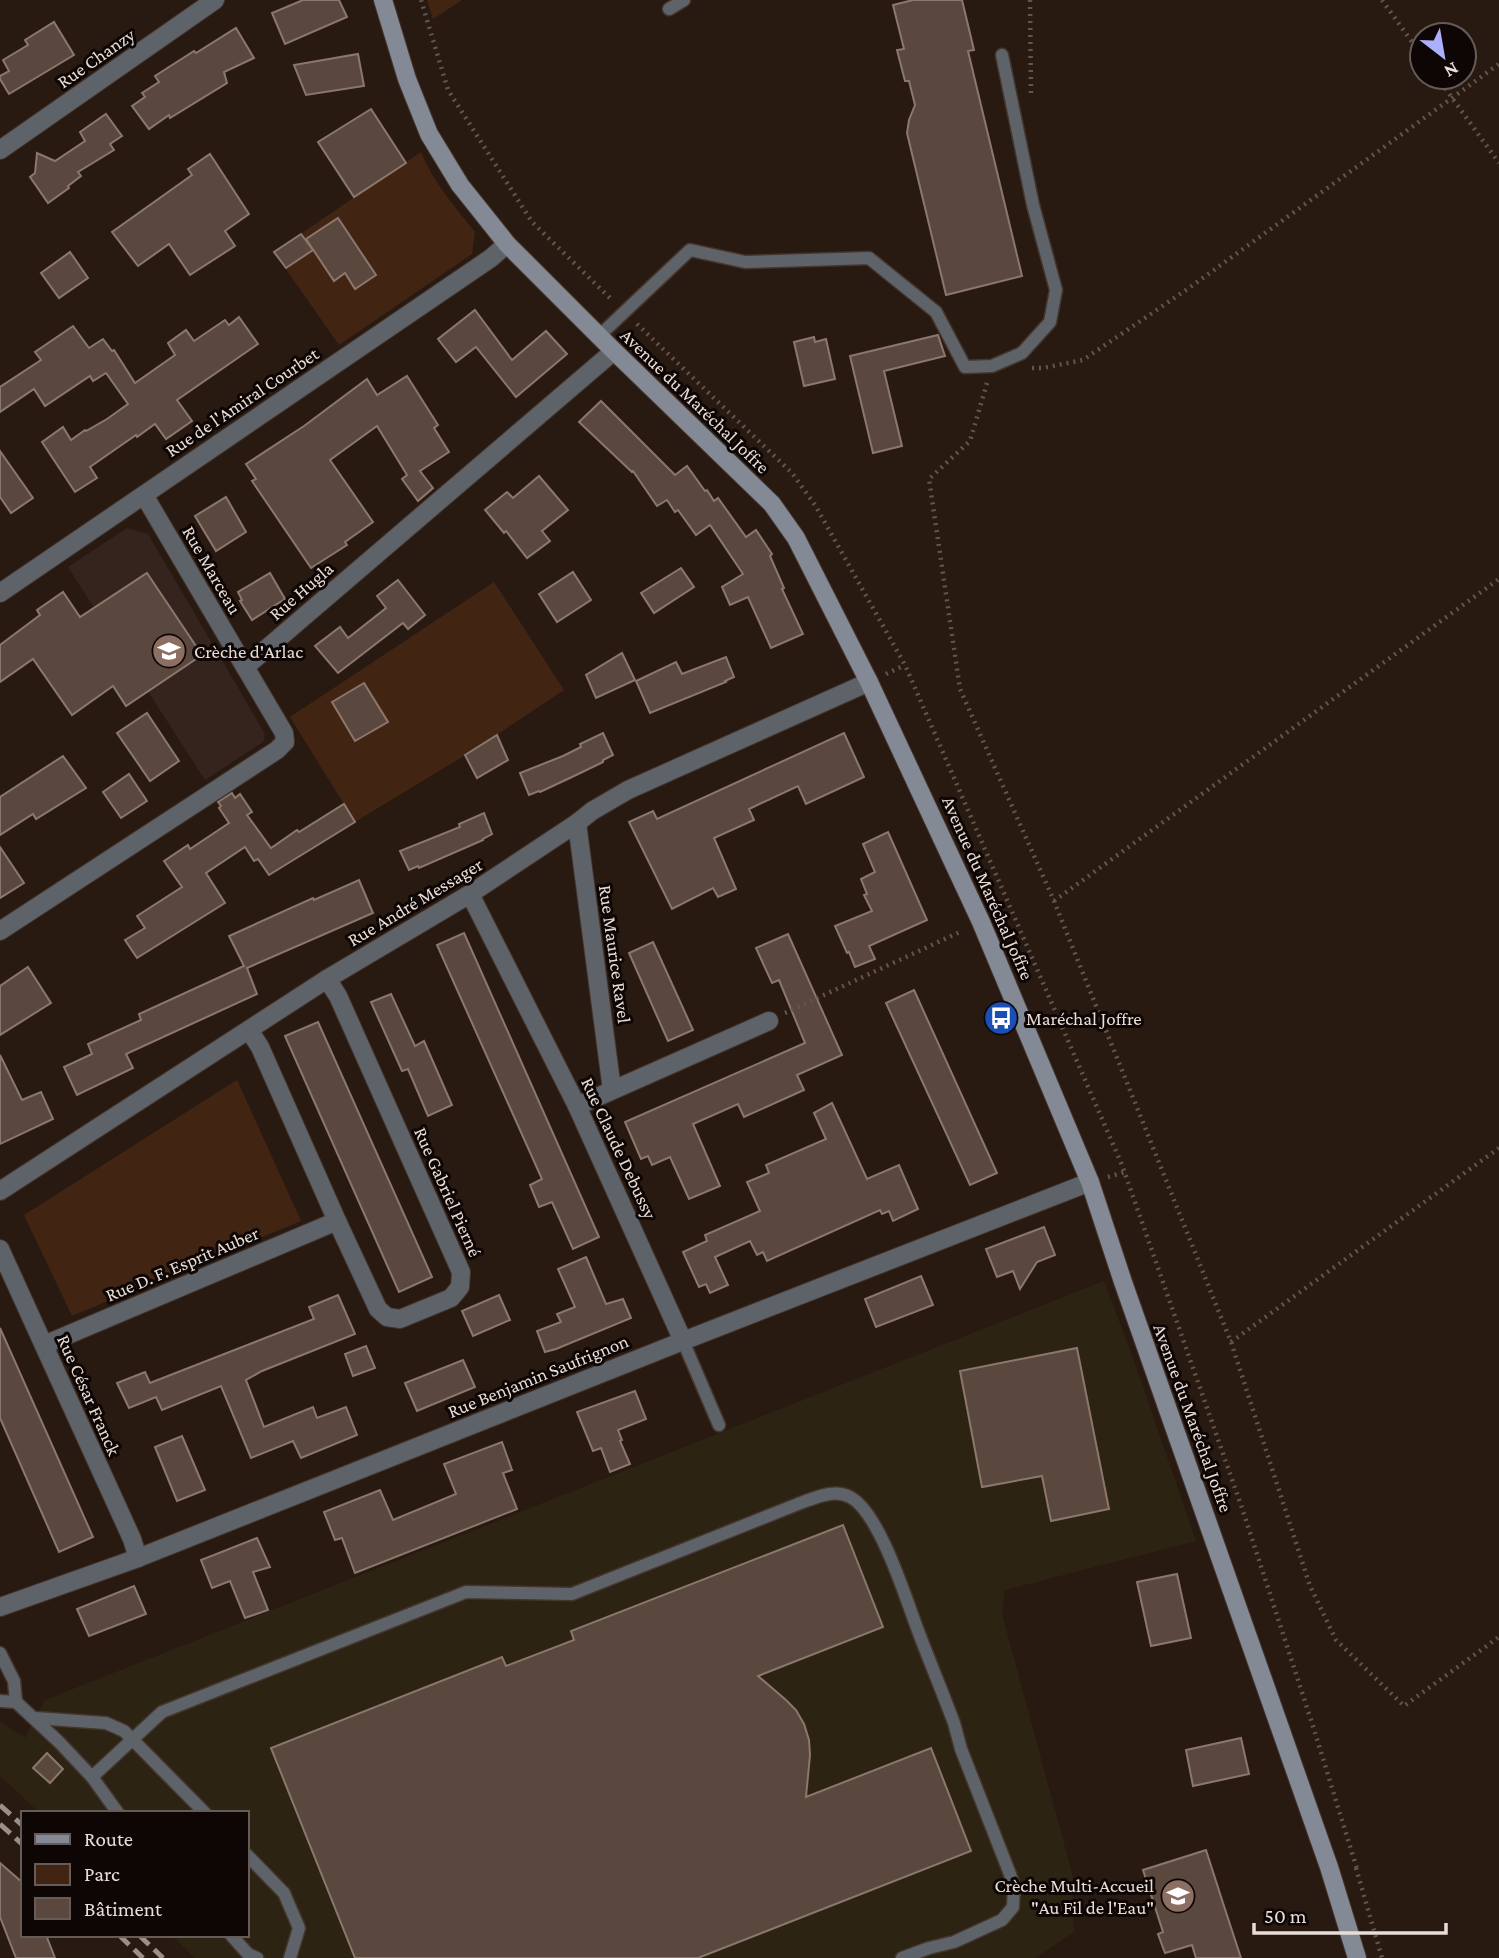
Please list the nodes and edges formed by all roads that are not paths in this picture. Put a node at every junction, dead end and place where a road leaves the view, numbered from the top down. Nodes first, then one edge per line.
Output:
1 (215, 0) edge
2 (383, 0) edge
3 (684, 0) edge
4 (670, 9) dead end
5 (1002, 55) dead end
6 (0, 150) edge
7 (507, 244) junction
8 (599, 336) junction
9 (614, 351) junction
10 (144, 495) junction
11 (0, 593) edge
12 (245, 667) junction
13 (869, 682) junction
14 (577, 823) junction
15 (470, 894) junction
16 (0, 931) edge
17 (327, 979) junction
18 (769, 1021) road end
19 (249, 1030) junction
20 (612, 1090) junction
21 (577, 1106) junction
22 (1090, 1182) junction
23 (0, 1191) edge
24 (337, 1221) junction
25 (0, 1249) edge
26 (683, 1341) junction
27 (44, 1345) junction
28 (719, 1425) dead end
29 (138, 1558) junction
30 (0, 1607) edge
31 (0, 1653) edge
32 (0, 1701) edge
33 (16, 1702) junction
34 (35, 1718) junction
35 (132, 1739) junction
36 (92, 1777) junction
37 (117, 1811) edge
38 (203, 1811) edge
39 (248, 1856) edge
40 (233, 1937) edge
41 (257, 1958) edge
42 (290, 1958) edge
43 (902, 1958) edge
44 (1357, 1958) edge

1 - 6 street, Rue Chanzy
2 - 7 street, Avenue du Maréchal Joffre
3 - 4 lane
5 - 8 lane
7 - 8 street, Avenue du Maréchal Joffre
7 - 10 street, Rue de l'Amiral Courbet
8 - 9 street, Avenue du Maréchal Joffre
9 - 12 street, Rue Hugla
9 - 13 street, Avenue du Maréchal Joffre
10 - 11 street, Rue de l'Amiral Courbet
10 - 12 street, Rue Marceau
12 - 16 street
13 - 14 street, Rue André Messager
13 - 22 street, Avenue du Maréchal Joffre
14 - 15 street, Rue André Messager
14 - 20 street, Rue Maurice Ravel
15 - 17 street, Rue André Messager
15 - 21 street, Rue Claude Debussy
17 - 19 street, Rue André Messager
17 - 24 street, Rue Gabriel Pierné
18 - 20 street
19 - 23 street, Rue André Messager
19 - 24 street, Rue Gabriel Pierné
20 - 21 street
21 - 26 street, Rue Claude Debussy
22 - 26 street, Rue Benjamin Saufrignon
22 - 44 street, Avenue du Maréchal Joffre
24 - 27 street, Rue D. F. Esprit Auber
25 - 27 street, Rue César Franck
26 - 28 lane, Rue Claude Debussy
26 - 29 street, Rue Benjamin Saufrignon
27 - 29 street, Rue César Franck
29 - 30 street, Rue Benjamin Saufrignon
31 - 33 lane
32 - 33 lane
33 - 34 lane
34 - 35 lane
34 - 36 lane
35 - 36 lane
35 - 38 lane
35 - 43 lane
36 - 37 lane
39 - 42 lane
40 - 41 lane

